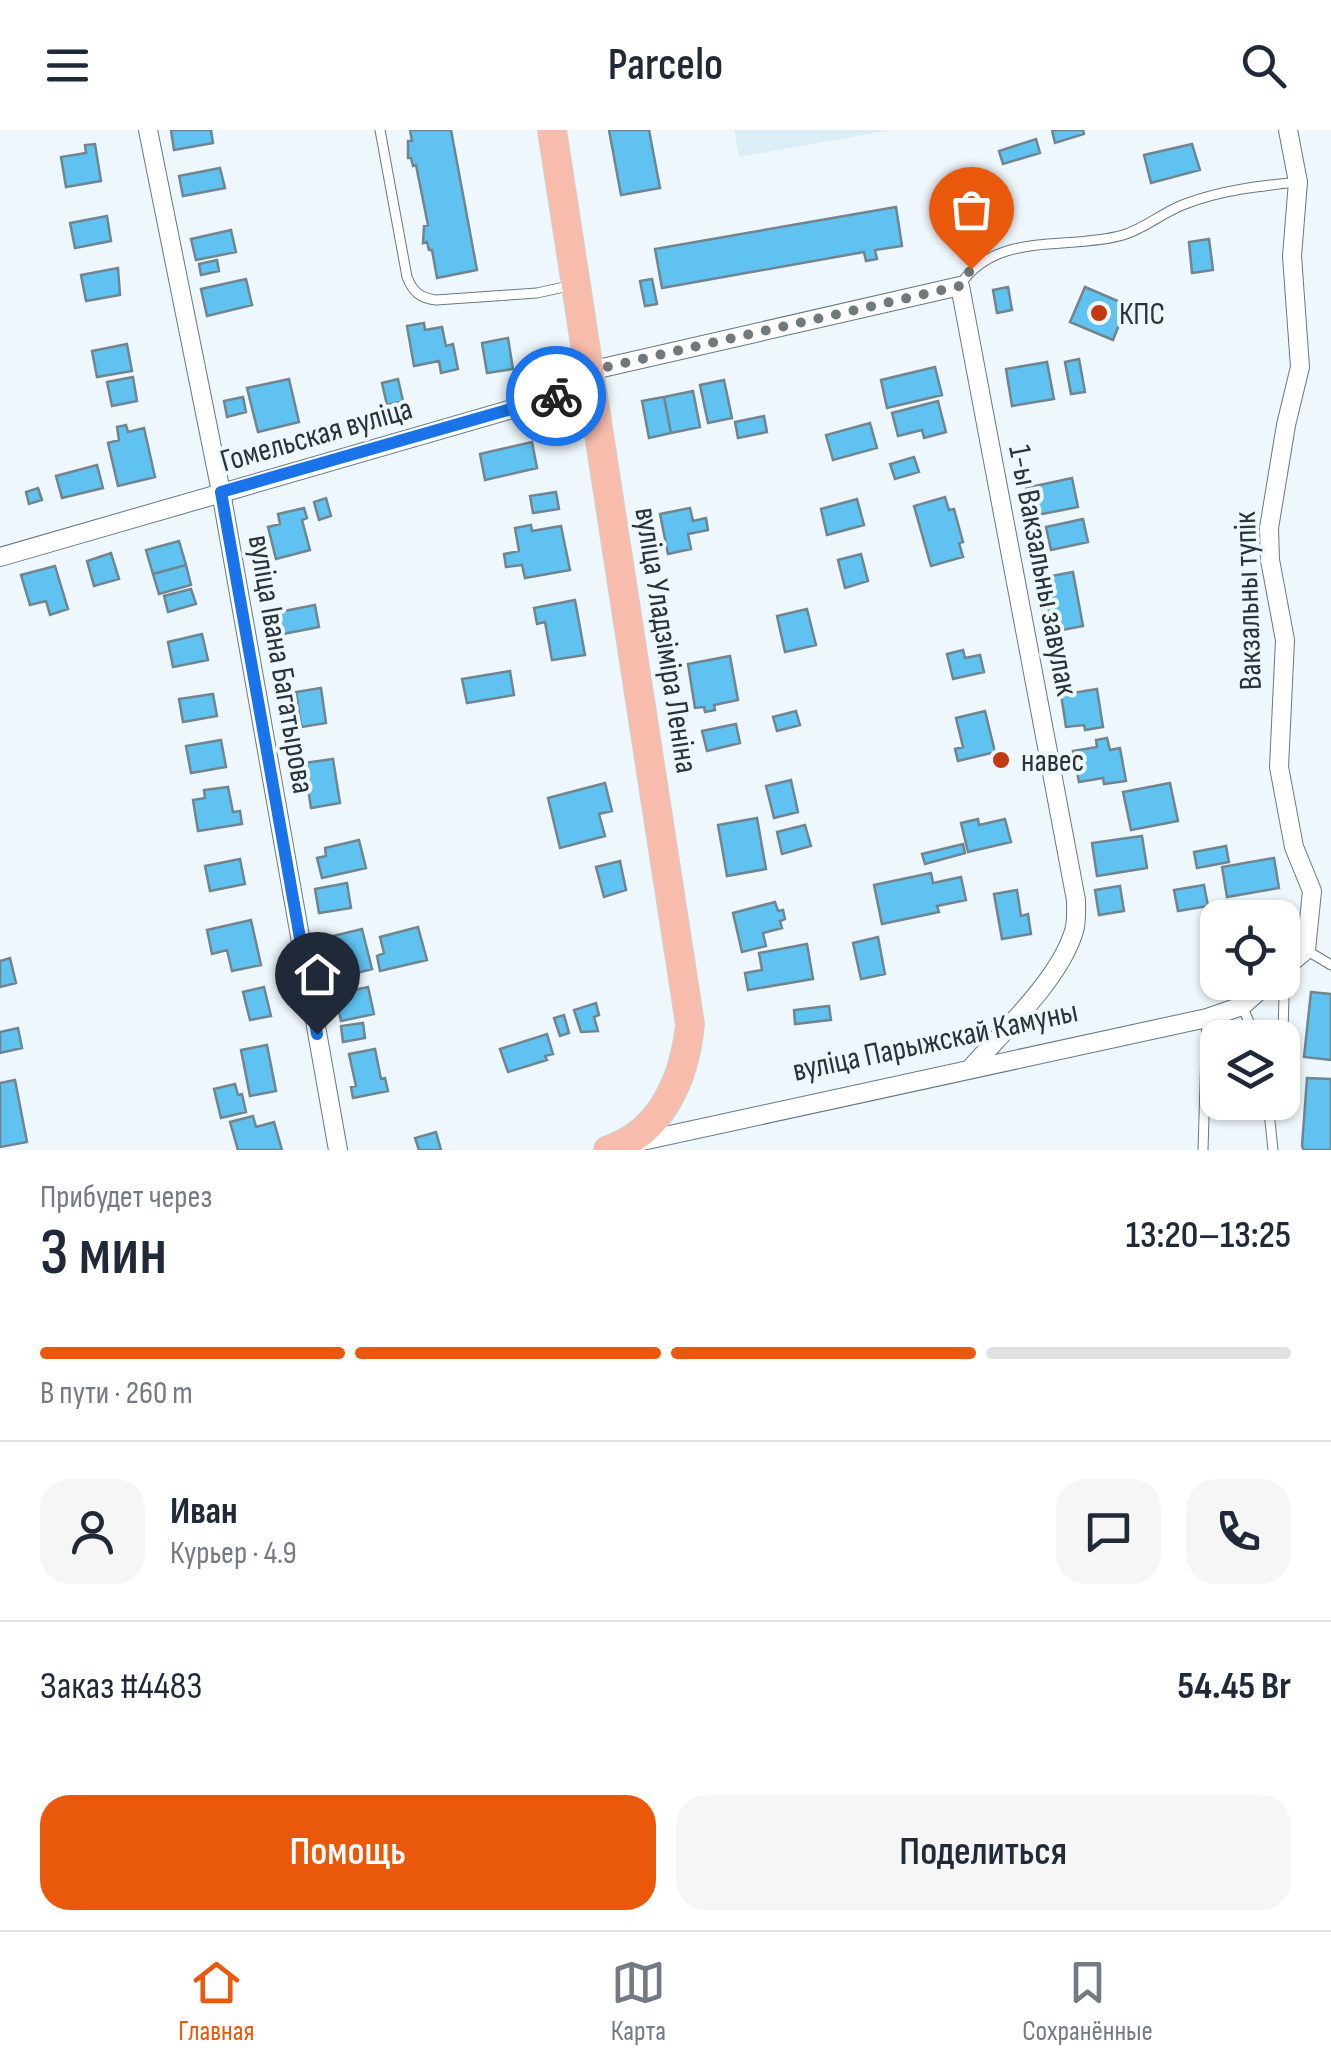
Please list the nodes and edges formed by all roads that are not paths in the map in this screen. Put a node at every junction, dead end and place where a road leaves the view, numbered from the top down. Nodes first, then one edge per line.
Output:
1 (148, 130) edge
2 (380, 130) edge
3 (552, 130) edge
4 (1288, 130) edge
5 (1298, 182) junction
6 (575, 284) junction
7 (960, 286) junction
8 (591, 379) junction
9 (221, 492) junction
10 (0, 556) edge
11 (1306, 950) junction
12 (1300, 955) edge
13 (1331, 965) edge
14 (1248, 1000) edge
15 (1242, 1006) junction
16 (1206, 1018) junction
17 (1248, 1020) edge
18 (971, 1068) junction
19 (1270, 1120) edge
20 (618, 1147) edge
21 (338, 1150) edge
22 (1203, 1150) edge
23 (1273, 1150) edge

1 - 9 street, вуліца Івана Багатырова
2 - 6 lane
3 - 6 main road, вуліца Уладзіміра Леніна
4 - 5 street, Вакзальны тупік
5 - 7 lane
5 - 11 street, Вакзальны тупік
6 - 8 main road, вуліца Уладзіміра Леніна
7 - 8 street, Гомельская вуліца
7 - 18 street, 1-ы Вакзальны завулак
8 - 9 street, Гомельская вуліца
8 - 20 main road, вуліца Уладзіміра Леніна
9 - 10 street, Гомельская вуліца
9 - 21 street, вуліца Івана Багатырова
11 - 12 street
11 - 13 lane
14 - 15 street, вуліца Парыжскай Камуны
15 - 16 street, вуліца Парыжскай Камуны
15 - 17 lane
16 - 18 street, вуліца Парыжскай Камуны
16 - 22 lane
18 - 20 street, вуліца Парыжскай Камуны
19 - 23 lane

